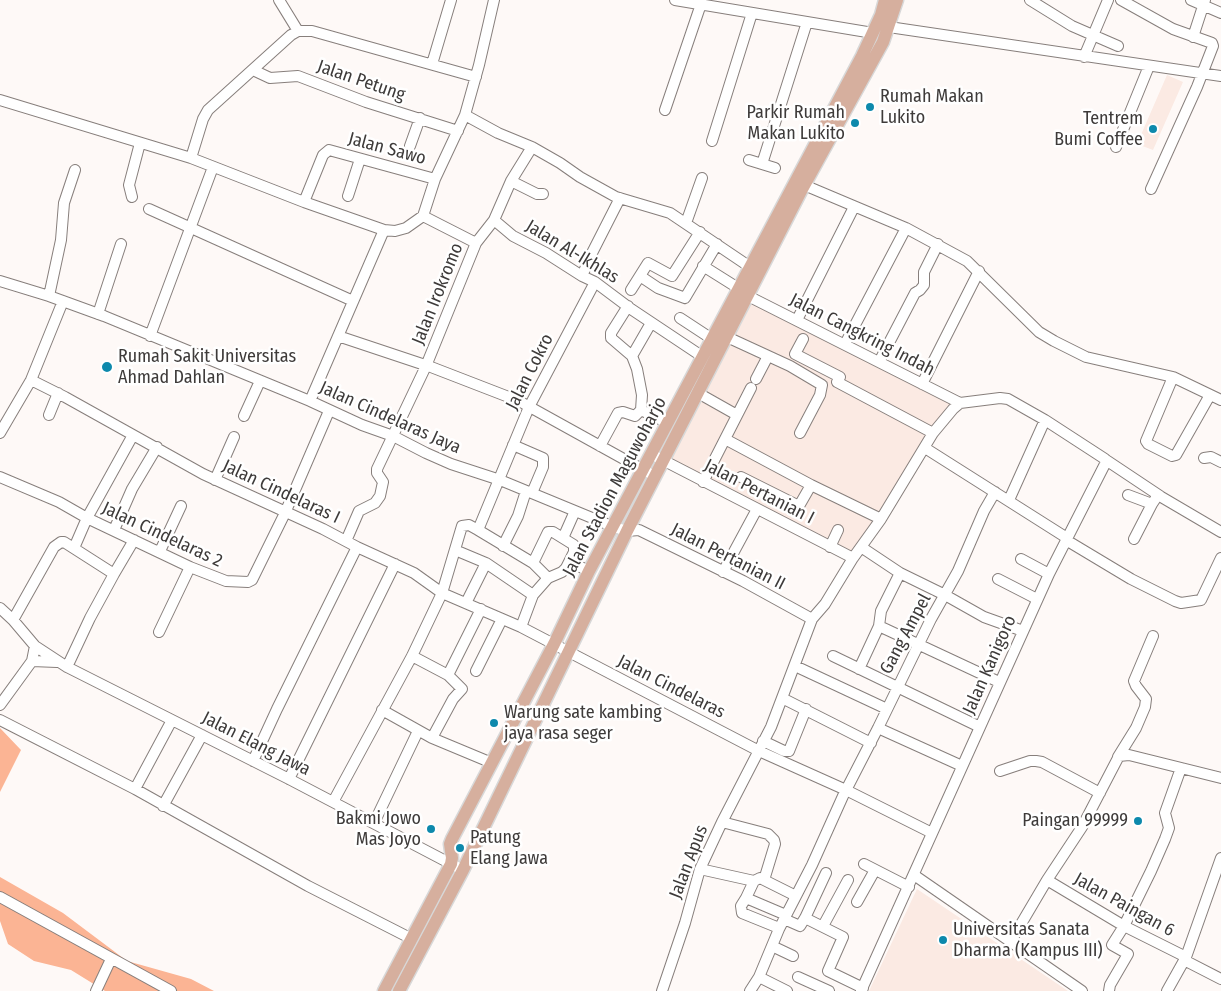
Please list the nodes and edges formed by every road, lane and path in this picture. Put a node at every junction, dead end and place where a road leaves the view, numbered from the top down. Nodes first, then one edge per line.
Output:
1 (279, 0) edge
2 (451, 0) edge
3 (494, 0) edge
4 (676, 0) edge
5 (885, 0) edge
6 (897, 0) edge
7 (1030, 0) edge
8 (1108, 0) edge
9 (1122, 0) edge
10 (1191, 0) edge
11 (1204, 2) edge
12 (701, 4) junction
13 (1045, 4) edge
14 (752, 13) junction
15 (1221, 13) edge
16 (807, 22) junction
17 (889, 27) junction
18 (298, 31) junction
19 (873, 33) junction
20 (1093, 34) junction
21 (1193, 37) junction
22 (1118, 46) dead end
23 (1084, 56) junction
24 (432, 64) junction
25 (1149, 66) junction
26 (253, 70) junction
27 (860, 72) junction
28 (1203, 74) junction
29 (1221, 76) edge
30 (476, 77) junction
31 (0, 100) edge
32 (665, 110) dead end
33 (465, 115) junction
34 (420, 118) junction
35 (458, 131) junction
36 (712, 141) dead end
37 (140, 143) junction
38 (410, 146) dead end
39 (532, 147) junction
40 (1116, 147) dead end
41 (191, 158) junction
42 (360, 159) junction
43 (749, 160) dead end
44 (762, 164) junction
45 (213, 167) junction
46 (775, 168) dead end
47 (75, 170) dead end
48 (702, 178) dead end
49 (435, 179) junction
50 (510, 181) junction
51 (804, 185) junction
52 (1151, 189) dead end
53 (543, 194) dead end
54 (348, 196) dead end
55 (132, 197) dead end
56 (620, 198) junction
57 (304, 202) junction
58 (854, 207) junction
59 (149, 209) dead end
60 (423, 216) junction
61 (494, 220) junction
62 (686, 223) junction
63 (192, 228) junction
64 (906, 228) junction
65 (384, 230) junction
66 (700, 232) junction
67 (476, 243) junction
68 (121, 244) dead end
69 (717, 244) junction
70 (938, 244) junction
71 (703, 266) junction
72 (754, 270) junction
73 (979, 272) junction
74 (582, 276) junction
75 (640, 276) junction
76 (0, 282) edge
77 (595, 282) junction
78 (631, 290) dead end
79 (743, 292) junction
80 (49, 296) junction
81 (63, 301) junction
82 (353, 302) junction
83 (628, 306) junction
84 (98, 314) junction
85 (680, 318) dead end
86 (797, 320) junction
87 (651, 322) junction
88 (150, 336) junction
89 (338, 336) junction
90 (727, 337) junction
91 (712, 338) junction
92 (803, 339) dead end
93 (845, 344) junction
94 (795, 354) junction
95 (632, 356) junction
96 (768, 356) junction
97 (703, 357) junction
98 (879, 362) junction
99 (426, 366) junction
100 (790, 366) junction
101 (1174, 377) junction
102 (31, 380) junction
103 (260, 381) junction
104 (922, 384) junction
105 (58, 393) junction
106 (698, 393) junction
107 (1210, 395) junction
108 (1221, 400) edge
109 (310, 401) junction
110 (960, 403) junction
111 (529, 407) junction
112 (641, 410) junction
113 (329, 411) junction
114 (49, 415) dead end
115 (737, 415) junction
116 (244, 416) dead end
117 (1045, 420) junction
118 (668, 423) junction
119 (0, 433) edge
120 (800, 433) dead end
121 (933, 433) junction
122 (133, 435) junction
123 (393, 436) junction
124 (234, 437) dead end
125 (725, 439) junction
126 (513, 444) junction
127 (600, 446) junction
128 (157, 448) junction
129 (925, 448) junction
130 (651, 454) junction
131 (1204, 458) dead end
132 (1106, 459) junction
133 (663, 461) junction
134 (1221, 462) edge
135 (643, 470) junction
136 (0, 477) edge
137 (655, 477) junction
138 (741, 477) dead end
139 (215, 480) junction
140 (500, 480) junction
141 (703, 482) junction
142 (811, 484) junction
143 (529, 492) junction
144 (995, 492) junction
145 (1128, 494) dead end
146 (1160, 496) junction
147 (1009, 500) junction
148 (1152, 504) junction
149 (181, 506) dead end
150 (757, 509) junction
151 (575, 511) junction
152 (285, 513) junction
153 (87, 518) junction
154 (881, 518) junction
155 (614, 526) junction
156 (114, 530) junction
157 (478, 530) junction
158 (838, 530) dead end
159 (627, 531) junction
160 (1221, 532) edge
161 (563, 538) junction
162 (1067, 539) junction
163 (1134, 539) dead end
164 (134, 540) junction
165 (346, 541) junction
166 (503, 546) junction
167 (357, 547) junction
168 (830, 547) junction
169 (861, 547) junction
170 (74, 548) junction
171 (454, 550) junction
172 (157, 551) junction
173 (853, 558) junction
174 (1221, 558) edge
175 (1021, 559) dead end
176 (570, 562) junction
177 (486, 563) junction
178 (533, 563) junction
179 (395, 564) junction
180 (190, 568) junction
181 (589, 572) junction
182 (723, 572) junction
183 (900, 573) junction
184 (114, 574) junction
185 (1048, 574) junction
186 (548, 578) junction
187 (998, 579) dead end
188 (442, 593) junction
189 (533, 595) junction
190 (945, 595) junction
191 (1038, 599) junction
192 (466, 603) junction
193 (0, 608) edge
194 (481, 610) junction
195 (502, 619) junction
196 (812, 619) junction
197 (13, 620) junction
198 (879, 626) junction
199 (521, 627) junction
200 (1023, 631) junction
201 (159, 632) dead end
202 (1153, 636) dead end
203 (554, 644) junction
204 (918, 644) junction
205 (34, 646) junction
206 (569, 652) junction
207 (412, 656) junction
208 (833, 656) dead end
209 (32, 661) junction
210 (57, 662) junction
211 (795, 666) junction
212 (67, 668) junction
213 (859, 668) junction
214 (476, 671) dead end
215 (448, 675) junction
216 (999, 682) junction
217 (897, 687) junction
218 (782, 698) junction
219 (0, 705) edge
220 (806, 709) junction
221 (887, 709) junction
222 (382, 710) junction
223 (0, 720) edge
224 (172, 720) junction
225 (980, 727) junction
226 (878, 728) junction
227 (418, 731) junction
228 (202, 735) junction
229 (432, 738) junction
230 (871, 743) junction
231 (761, 746) junction
232 (1118, 758) junction
233 (253, 762) junction
234 (492, 763) junction
235 (962, 766) junction
236 (1181, 768) junction
237 (1000, 771) dead end
238 (1221, 778) edge
239 (289, 779) junction
240 (135, 789) junction
241 (846, 790) junction
242 (1100, 793) junction
243 (334, 802) junction
244 (163, 806) junction
245 (722, 822) junction
246 (374, 823) junction
247 (456, 831) junction
248 (932, 833) junction
249 (476, 841) junction
250 (1221, 858) edge
251 (451, 864) junction
252 (864, 864) dead end
253 (700, 869) junction
254 (463, 870) junction
255 (875, 870) junction
256 (1219, 872) edge
257 (826, 873) dead end
258 (914, 874) junction
259 (848, 880) dead end
260 (1047, 880) junction
261 (759, 881) junction
262 (909, 887) junction
263 (796, 896) junction
264 (0, 897) edge
265 (746, 898) junction
266 (857, 902) dead end
267 (805, 918) junction
268 (783, 921) junction
269 (823, 926) junction
270 (1124, 926) junction
271 (412, 939) junction
272 (1011, 941) junction
273 (772, 946) junction
274 (793, 956) dead end
275 (1185, 958) junction
276 (111, 959) junction
277 (798, 976) dead end
278 (759, 977) junction
279 (1221, 979) edge
280 (862, 989) edge
281 (96, 991) edge
282 (171, 991) edge
283 (384, 991) edge
284 (399, 991) edge
285 (662, 991) edge
286 (750, 991) edge
287 (787, 991) edge
288 (829, 991) edge
289 (1082, 991) edge
290 (1109, 991) edge
291 (1167, 991) edge

1 - 18 street
2 - 24 street
3 - 30 street
4 - 12 street
5 - 19 main road, Jalan Stadion Maguwoharjo
6 - 17 main road, Jalan Stadion Maguwoharjo
7 - 13 street
8 - 20 street
9 - 21 street
10 - 11 street
11 - 15 street
11 - 21 street
12 - 14 street
12 - 32 street
13 - 20 street
14 - 16 street
14 - 36 street
16 - 19 street
16 - 44 street
17 - 23 street
17 - 27 main road, Jalan Stadion Maguwoharjo
18 - 24 street
18 - 26 street
19 - 27 main road, Jalan Stadion Maguwoharjo
20 - 22 street
20 - 23 street
21 - 28 street
23 - 25 street
24 - 30 street
25 - 28 street
25 - 40 street
26 - 34 street, Jalan Petung
26 - 41 street
27 - 51 main road, Jalan Stadion Maguwoharjo
27 - 72 main road, Jalan Stadion Maguwoharjo
28 - 29 street
28 - 52 street
30 - 33 street
31 - 37 street
33 - 35 street
33 - 39 street
34 - 35 street, Jalan Petung
34 - 38 street
35 - 49 street
37 - 41 street
37 - 55 street
39 - 50 street
39 - 56 street
41 - 45 street
42 - 49 street, Jalan Sawo
42 - 54 street
42 - 57 street, Jalan Sawo
43 - 44 street
44 - 46 street
45 - 57 street
45 - 63 street
47 - 80 street
48 - 62 street
49 - 60 street
50 - 53 street
50 - 61 street
51 - 58 street
51 - 72 main road, Jalan Stadion Maguwoharjo
56 - 62 street
56 - 74 street
57 - 65 street
58 - 64 street
58 - 86 street
59 - 63 street
60 - 65 street
60 - 67 street
61 - 67 street, Jalan Irokromo
61 - 74 street, Jalan Al-Ikhlas
62 - 66 street
63 - 82 street
63 - 88 street
64 - 70 street
64 - 93 street
65 - 82 street
66 - 69 street
66 - 75 street
67 - 99 street, Jalan Irokromo
68 - 84 street
69 - 71 street
69 - 72 street
70 - 73 street
70 - 98 street
71 - 75 street
71 - 79 street, Jalan Cangkring Indah
72 - 79 main road, Jalan Stadion Maguwoharjo
73 - 101 street
73 - 104 street
74 - 77 street, Jalan Al-Ikhlas
75 - 78 street
76 - 80 street, Jalan Cindelaras Jaya
77 - 83 street, Jalan Al-Ikhlas
77 - 111 street, Jalan Cokro
79 - 86 street, Jalan Cangkring Indah
79 - 90 main road, Jalan Stadion Maguwoharjo
79 - 91 main road, Jalan Stadion Maguwoharjo
80 - 81 street, Jalan Cindelaras Jaya
81 - 84 street, Jalan Cindelaras Jaya
81 - 102 street
82 - 89 street
83 - 87 street, Jalan Al-Ikhlas
83 - 95 street
84 - 88 street, Jalan Cindelaras Jaya
85 - 91 street
86 - 93 street, Jalan Cangkring Indah
87 - 95 street
87 - 97 street, Jalan Al-Ikhlas
88 - 103 street, Jalan Cindelaras Jaya
89 - 99 street
89 - 109 street
90 - 96 street
90 - 106 main road, Jalan Stadion Maguwoharjo
91 - 97 main road, Jalan Stadion Maguwoharjo
92 - 94 street
93 - 98 street, Jalan Cangkring Indah
94 - 100 street
94 - 121 street
95 - 112 street
96 - 100 street
96 - 115 street
97 - 118 main road, Jalan Stadion Maguwoharjo
98 - 104 street, Jalan Cangkring Indah
99 - 111 street, Jalan Irokromo
99 - 123 street
100 - 120 street
101 - 107 street
101 - 107 street
102 - 105 street, Jalan Cindelaras I
102 - 119 street
103 - 109 street, Jalan Cindelaras Jaya
103 - 116 street
104 - 110 street, Jalan Cangkring Indah
105 - 114 street
105 - 122 street, Jalan Cindelaras I
106 - 115 street
106 - 133 main road, Jalan Stadion Maguwoharjo
107 - 108 street
109 - 113 street, Jalan Cindelaras Jaya
110 - 117 street
110 - 121 street, Jalan Apus
111 - 126 street, Jalan Cokro
111 - 127 street, Jalan Irokromo
112 - 118 street
112 - 127 street
113 - 123 street, Jalan Cindelaras Jaya
113 - 152 street, Jalan Cindelaras 2
115 - 125 street
117 - 132 street
117 - 147 street
118 - 130 main road, Jalan Stadion Maguwoharjo
121 - 129 street, Jalan Apus
122 - 128 street, Jalan Cindelaras I
122 - 153 street
123 - 140 street, Jalan Cindelaras Jaya
123 - 165 street
124 - 139 street
125 - 141 street
125 - 142 street
126 - 140 street, Jalan Cokro
126 - 143 street
127 - 135 street, Jalan Irokromo
128 - 139 street, Jalan Cindelaras I
128 - 156 street
129 - 144 street
129 - 154 street, Jalan Apus
130 - 133 street, Jalan Pertanian I
130 - 135 main road, Jalan Stadion Maguwoharjo
131 - 134 street
132 - 146 street
132 - 162 street, Jalan Kanigoro
133 - 137 main road, Jalan Stadion Maguwoharjo
133 - 141 street, Jalan Pertanian I
135 - 137 street, Jalan Irokromo
135 - 155 main road, Jalan Stadion Maguwoharjo
136 - 153 street, Jalan Cindelaras 2
137 - 159 main road, Jalan Stadion Maguwoharjo
138 - 142 street
139 - 152 street, Jalan Cindelaras I
140 - 143 street, Jalan Cindelaras Jaya
140 - 157 street, Jalan Cokro
141 - 150 street, Jalan Pertanian I
142 - 154 street
143 - 151 street, Jalan Cindelaras Jaya
143 - 166 street
144 - 147 street
144 - 190 street, Gang Ampel
145 - 148 street
146 - 148 street
146 - 160 street
147 - 162 street
148 - 163 street
149 - 172 street
150 - 168 street, Jalan Pertanian I
150 - 182 street
151 - 155 street, Jalan Cindelaras Jaya
151 - 161 street
152 - 165 street, Jalan Cindelaras I
152 - 180 street, Jalan Cindelaras 2
153 - 156 street, Jalan Cindelaras 2
153 - 170 street
154 - 169 street, Jalan Apus
155 - 159 street, Jalan Cindelaras Jaya
155 - 181 main road, Jalan Stadion Maguwoharjo
156 - 164 street, Jalan Cindelaras 2
157 - 166 street
157 - 171 street
158 - 168 street
159 - 182 street, Jalan Pertanian II
159 - 206 main road, Jalan Stadion Maguwoharjo
161 - 176 street
161 - 178 street
162 - 174 street
162 - 185 street, Jalan Kanigoro
164 - 172 street, Jalan Cindelaras 2
164 - 184 street
165 - 167 street, Jalan Cindelaras I
166 - 178 street
167 - 179 street, Jalan Cindelaras I
167 - 233 street
168 - 173 street, Jalan Pertanian I
169 - 173 street, Jalan Apus
169 - 183 street
170 - 184 street
170 - 197 street
171 - 177 street
171 - 188 street
172 - 180 street, Jalan Cindelaras 2
173 - 196 street, Jalan Apus
175 - 185 street
176 - 181 street
176 - 186 street
177 - 189 street
177 - 192 street
178 - 186 street
179 - 188 street, Jalan Cindelaras I
179 - 239 street
180 - 201 street
181 - 203 main road, Jalan Stadion Maguwoharjo
182 - 196 street, Jalan Pertanian II
183 - 190 street
183 - 198 street
184 - 212 street
185 - 191 street, Jalan Kanigoro
186 - 189 street
187 - 191 street
188 - 192 street, Jalan Cindelaras I
188 - 207 street
189 - 199 street
190 - 200 street
190 - 204 street, Gang Ampel
191 - 200 street, Jalan Kanigoro
192 - 194 street, Jalan Cindelaras I
193 - 197 street, Jalan Elang Jawa
194 - 195 street, Jalan Cindelaras I
194 - 215 street
195 - 199 street, Jalan Cindelaras I
195 - 214 street
196 - 211 street, Jalan Apus
197 - 205 street, Jalan Elang Jawa
198 - 204 street
198 - 213 street
199 - 203 street, Jalan Cindelaras I
200 - 216 street, Jalan Kanigoro
202 - 232 street
203 - 206 street, Jalan Cindelaras
203 - 234 main road, Jalan Stadion Maguwoharjo
204 - 216 street
204 - 217 street, Gang Ampel
205 - 209 street
205 - 210 street, Jalan Elang Jawa
206 - 231 street, Jalan Cindelaras
206 - 249 main road, Jalan Stadion Maguwoharjo
207 - 215 street
207 - 222 street
208 - 213 street
209 - 210 street
209 - 219 street
210 - 212 street, Jalan Elang Jawa
211 - 218 street, Jalan Apus
211 - 221 street
212 - 224 street, Jalan Elang Jawa
213 - 217 street
215 - 229 street
216 - 225 street, Jalan Kanigoro
217 - 221 street, Gang Ampel
217 - 225 street
218 - 220 street
218 - 231 street, Jalan Apus
220 - 230 street
220 - 231 street
221 - 226 street, Gang Ampel
222 - 227 street
222 - 243 street
223 - 240 street
224 - 228 street, Jalan Elang Jawa
224 - 240 street
225 - 235 street, Jalan Kanigoro
226 - 230 street, Gang Ampel
226 - 235 street
227 - 229 street
227 - 246 street
228 - 233 street, Jalan Elang Jawa
228 - 244 street
229 - 234 street
230 - 241 street, Gang Ampel
231 - 241 street
231 - 245 street, Jalan Apus
232 - 236 street
232 - 242 street
233 - 239 street, Jalan Elang Jawa
234 - 247 main road, Jalan Stadion Maguwoharjo
235 - 248 street, Jalan Kanigoro
236 - 238 street
236 - 270 street
237 - 242 street
239 - 243 street, Jalan Elang Jawa
240 - 244 street
241 - 248 street
241 - 263 street, Gang Ampel
242 - 260 street
243 - 246 street, Jalan Elang Jawa
244 - 271 street
245 - 253 street, Jalan Apus
245 - 261 street
246 - 251 street, Jalan Elang Jawa
247 - 249 main road
247 - 251 main road, Jalan Stadion Maguwoharjo
248 - 258 street, Jalan Kanigoro
249 - 254 main road, Jalan Stadion Maguwoharjo
250 - 256 street
251 - 254 street, Jalan Elang Jawa
251 - 271 main road, Jalan Stadion Maguwoharjo
252 - 255 street
253 - 261 street
253 - 285 street, Jalan Apus
254 - 284 main road, Jalan Stadion Maguwoharjo
255 - 262 street
255 - 266 street
256 - 275 street
257 - 267 street
258 - 262 street, Jalan Kanigoro
258 - 272 street
259 - 269 street
260 - 270 street, Jalan Paingan 6
260 - 272 street
261 - 263 street
261 - 265 street
262 - 280 street, Jalan Kanigoro
263 - 268 street, Gang Ampel
264 - 276 street
265 - 268 street
265 - 268 street
267 - 268 street
267 - 269 street
268 - 273 street, Gang Ampel
269 - 280 street
270 - 275 street, Jalan Paingan 6
270 - 290 street
271 - 283 main road, Jalan Stadion Maguwoharjo
272 - 289 street
273 - 274 street
273 - 278 street, Gang Ampel
275 - 279 street, Jalan Paingan 6
275 - 291 street
276 - 281 street
276 - 282 street
277 - 288 street
278 - 286 street, Gang Ampel
278 - 287 street

